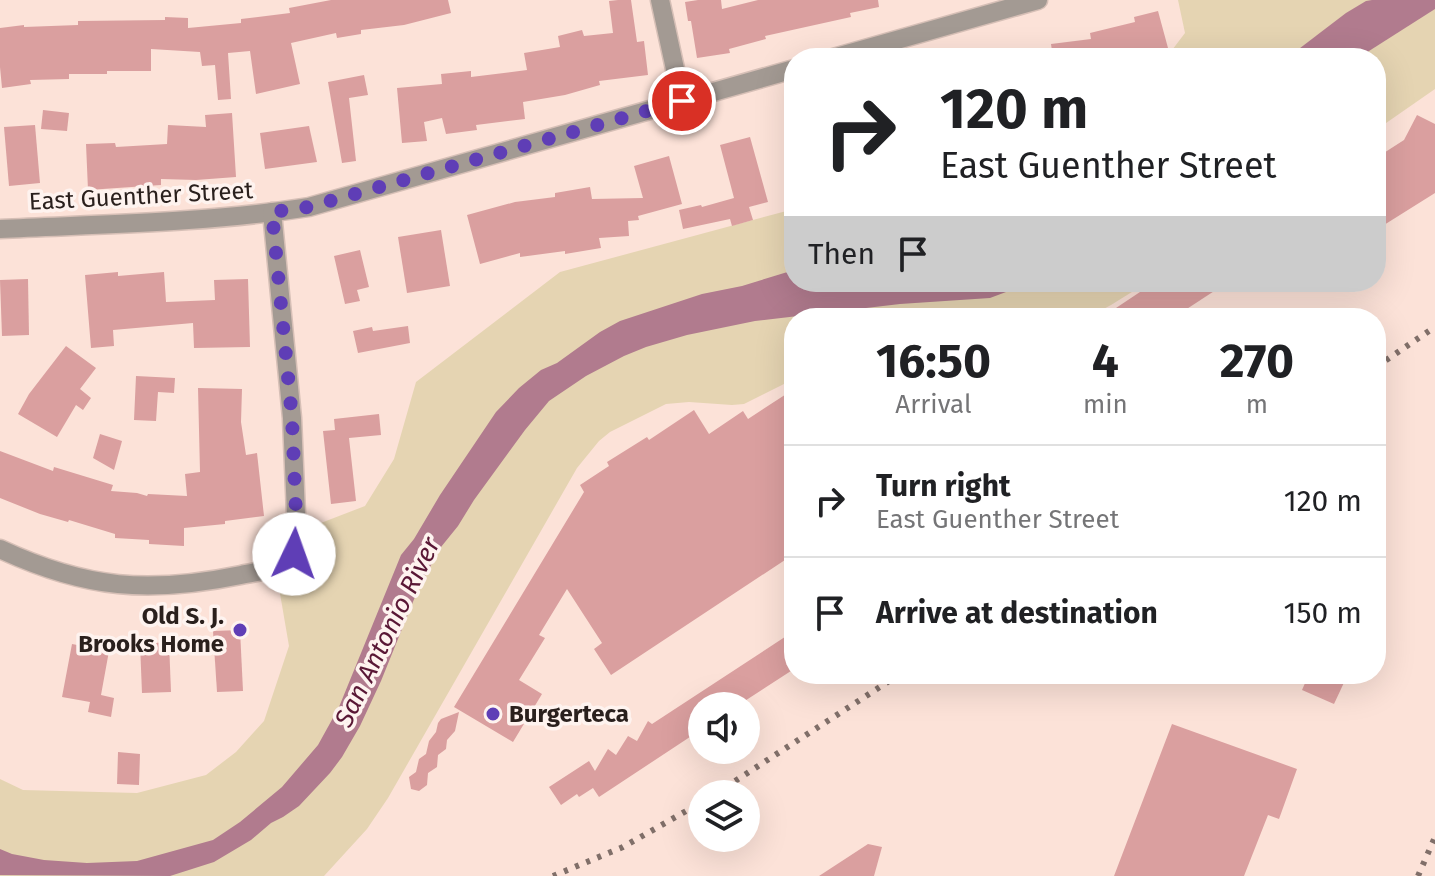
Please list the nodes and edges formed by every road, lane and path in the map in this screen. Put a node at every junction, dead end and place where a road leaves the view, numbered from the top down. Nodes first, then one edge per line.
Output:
1 (660, 0) edge
2 (1038, 0) edge
3 (868, 48) edge
4 (784, 72) edge
5 (682, 101) junction
6 (272, 212) junction
7 (0, 229) edge
8 (0, 549) edge

1 - 5 street
2 - 3 street
4 - 5 street, East Guenther Street
5 - 6 street, East Guenther Street
6 - 7 street, East Guenther Street
6 - 8 street

